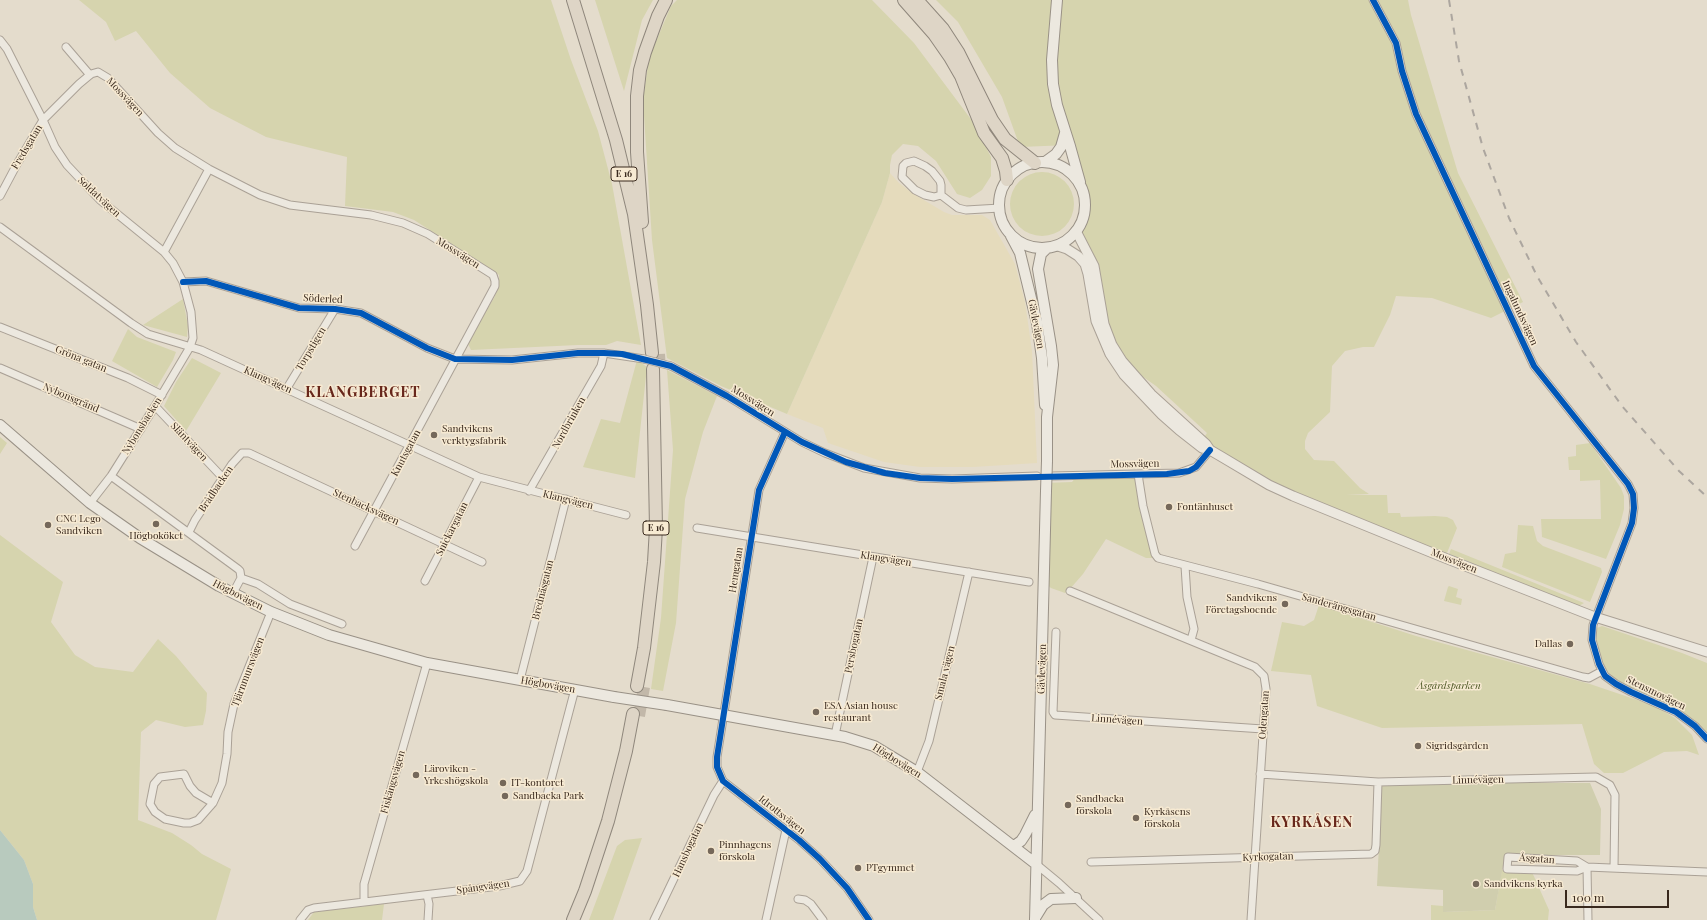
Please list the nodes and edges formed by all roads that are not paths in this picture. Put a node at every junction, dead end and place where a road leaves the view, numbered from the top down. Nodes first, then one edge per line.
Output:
1 (573, 0) edge
2 (581, 0) edge
3 (666, 0) edge
4 (904, 0) edge
5 (917, 0) edge
6 (1057, 0) edge
7 (1373, 0) edge
8 (0, 40) edge
9 (66, 47) dead end
10 (90, 75) junction
11 (43, 120) junction
12 (1065, 133) junction
13 (1040, 163) junction
14 (209, 169) junction
15 (1006, 180) junction
16 (1083, 193) junction
17 (941, 195) junction
18 (0, 196) edge
19 (1000, 208) junction
20 (641, 213) junction
21 (0, 227) edge
22 (1076, 231) junction
23 (1011, 235) junction
24 (1058, 246) junction
25 (1047, 248) junction
26 (164, 252) junction
27 (183, 282) junction
28 (1095, 297) junction
29 (335, 309) junction
30 (0, 327) edge
31 (190, 347) junction
32 (604, 353) junction
33 (652, 355) junction
34 (455, 359) junction
35 (0, 368) edge
36 (661, 369) junction
37 (287, 388) junction
38 (162, 395) junction
39 (155, 406) junction
40 (1047, 417) junction
41 (0, 425) edge
42 (141, 429) junction
43 (784, 432) junction
44 (410, 446) junction
45 (1210, 450) junction
46 (249, 452) joint
47 (1138, 474) junction
48 (111, 476) junction
49 (1037, 476) dead end
50 (1052, 476) dead end
51 (479, 477) junction
52 (223, 478) junction
53 (529, 491) junction
54 (566, 499) junction
55 (90, 503) junction
56 (375, 511) junction
57 (626, 515) dead end
58 (697, 528) dead end
59 (189, 532) junction
60 (751, 538) junction
61 (445, 543) junction
62 (355, 546) dead end
63 (873, 557) junction
64 (482, 562) dead end
65 (1185, 566) junction
66 (969, 572) junction
67 (241, 578) junction
68 (425, 581) dead end
69 (1029, 582) dead end
70 (1070, 591) dead end
71 (233, 594) junction
72 (271, 612) junction
73 (1594, 617) junction
74 (342, 624) dead end
75 (1056, 632) dead end
76 (1191, 640) junction
77 (1707, 652) edge
78 (427, 663) junction
79 (1602, 671) junction
80 (520, 680) junction
81 (641, 687) tunnel mouth
82 (575, 689) junction
83 (724, 715) junction
84 (1263, 729) junction
85 (835, 735) junction
86 (1707, 738) edge
87 (917, 772) junction
88 (1260, 774) junction
89 (723, 781) junction
90 (1378, 782) junction
91 (213, 803) junction
92 (1037, 811) junction
93 (786, 830) junction
94 (1014, 846) junction
95 (1255, 858) junction
96 (1548, 859) junction
97 (1091, 862) dead end
98 (1036, 864) junction
99 (1587, 867) junction
100 (1614, 868) junction
101 (1547, 870) junction
102 (1707, 872) edge
103 (426, 895) junction
104 (1076, 898) junction
105 (798, 899) dead end
106 (364, 901) junction
107 (1035, 919) edge
108 (300, 920) edge
109 (428, 920) edge
110 (573, 920) edge
111 (580, 920) edge
112 (654, 920) edge
113 (766, 920) edge
114 (823, 920) edge
115 (869, 920) edge
116 (1099, 920) edge
117 (1251, 920) edge
118 (1588, 920) edge

1 - 33 highway, E 16
2 - 20 highway, E 16
3 - 20 highway
4 - 15 highway
5 - 13 highway
6 - 12 main road
7 - 73 street, Ingalundsvägen
8 - 11 street, Soldatvägen
9 - 10 street
10 - 11 street
10 - 14 street, Mossvägen
11 - 18 street, Fredsgatan
11 - 26 street, Soldatvägen
12 - 13 main road
12 - 16 main road
13 - 15 main road
13 - 16 main road
14 - 26 street
14 - 34 street, Mossvägen
15 - 19 main road
16 - 22 main road
17 - 17 street
17 - 19 street
19 - 23 main road
20 - 33 highway, E 16
21 - 31 street, Klangvägen
22 - 24 main road
22 - 28 street, Mossvägen
23 - 25 main road
23 - 40 main road, Gävlevägen
24 - 25 main road
24 - 28 street, Mossvägen
25 - 40 main road, Gävlevägen
26 - 27 street, Soldatvägen
27 - 29 street, Söderled
27 - 31 street, Soldatvägen
28 - 45 street, Mossvägen
29 - 34 street, Söderled
29 - 37 street, Torpstigen
30 - 38 street, Gröna gatan
31 - 37 street, Klangvägen
31 - 38 street, Nybonsbacken
32 - 33 street, Mossvägen
32 - 34 street, Mossvägen
32 - 53 street, Nordbrinken
33 - 36 street, Mossvägen, bridge
34 - 44 street, Knutsgatan
35 - 42 street, Nybonsgränd
36 - 43 street, Mossvägen
36 - 81 highway, E 16
37 - 44 street, Klangvägen
38 - 39 street, Nybonsbacken
39 - 42 street, Nybonsbacken
39 - 52 street, Släntvägen
40 - 92 main road, Gävlevägen, bridge
41 - 55 main road, Högbovägen
42 - 48 street, Nybonsbacken
43 - 49 street, Mossvägen
43 - 60 street, Hemgatan
44 - 51 street, Klangvägen
44 - 56 street, Knutsgatan
45 - 47 street, Mossvägen
45 - 73 street, Mossvägen
46 - 52 street, Brådbacken
46 - 56 street, Stenbacksvägen
47 - 50 street, Mossvägen
47 - 65 street, Sanderängsgatan
48 - 55 street, Nybonsbacken
48 - 59 street
51 - 53 street, Klangvägen
51 - 61 street, Snickargatan
52 - 59 street, Brådbacken
53 - 54 street, Klangvägen
54 - 57 street, Klangvägen
54 - 80 street, Brednäsgatan
55 - 71 main road, Högbovägen
56 - 61 street, Stenbacksvägen
56 - 62 street, Knutsgatan
58 - 60 street, Klangvägen
59 - 67 street
60 - 63 street, Klangvägen
60 - 83 street, Hemgatan
61 - 64 street, Stenbacksvägen
61 - 68 street, Snickargatan
63 - 66 street, Klangvägen
63 - 85 street, Persbogatan
65 - 76 street
65 - 79 street, Sanderängsgatan
66 - 69 street, Klangvägen
66 - 87 street, Smala vägen
67 - 71 street
67 - 74 street
70 - 76 street, Odengatan
71 - 72 main road, Högbovägen
72 - 78 main road, Högbovägen
72 - 91 street, Tjärnmursvägen
73 - 77 street, Mossvägen
73 - 79 street, Stensmovägen
75 - 84 street, Linnévägen
76 - 84 street, Odengatan
78 - 80 main road, Högbovägen
78 - 106 street, Fiskängsvägen
79 - 86 street, Stensmovägen
80 - 82 main road, Högbovägen
82 - 83 main road, Högbovägen, bridge
82 - 103 street, Spångvägen
83 - 85 main road, Högbovägen
83 - 89 street
84 - 88 street, Odengatan
85 - 87 main road, Högbovägen
87 - 94 main road, Högbovägen
88 - 90 street, Linnévägen
88 - 95 street, Odengatan
89 - 93 street, Idrottsvägen
89 - 112 street, Hansbogatan
90 - 95 street, Kyrkogatan
90 - 100 street, Linnévägen
91 - 91 street, Tjärnmursvägen
92 - 94 main road
92 - 98 main road, Gävlevägen
93 - 113 street
93 - 115 street, Idrottsvägen
94 - 98 main road, Högbovägen
95 - 97 street, Kyrkogatan
95 - 117 street, Odengatan
96 - 99 street, Åsgatan
96 - 101 street
96 - 101 street, Åsgatan
98 - 104 street, Högbovägen
98 - 107 main road, Gävlevägen
99 - 100 street, Åsgatan
99 - 101 street, Åsgatan
99 - 118 street
100 - 102 street, Åsgatan
103 - 106 street, Spångvägen
103 - 109 street
104 - 107 main road
104 - 116 street, Högbovägen
105 - 114 street
106 - 108 street, Spångvägen
110 - 111 highway

